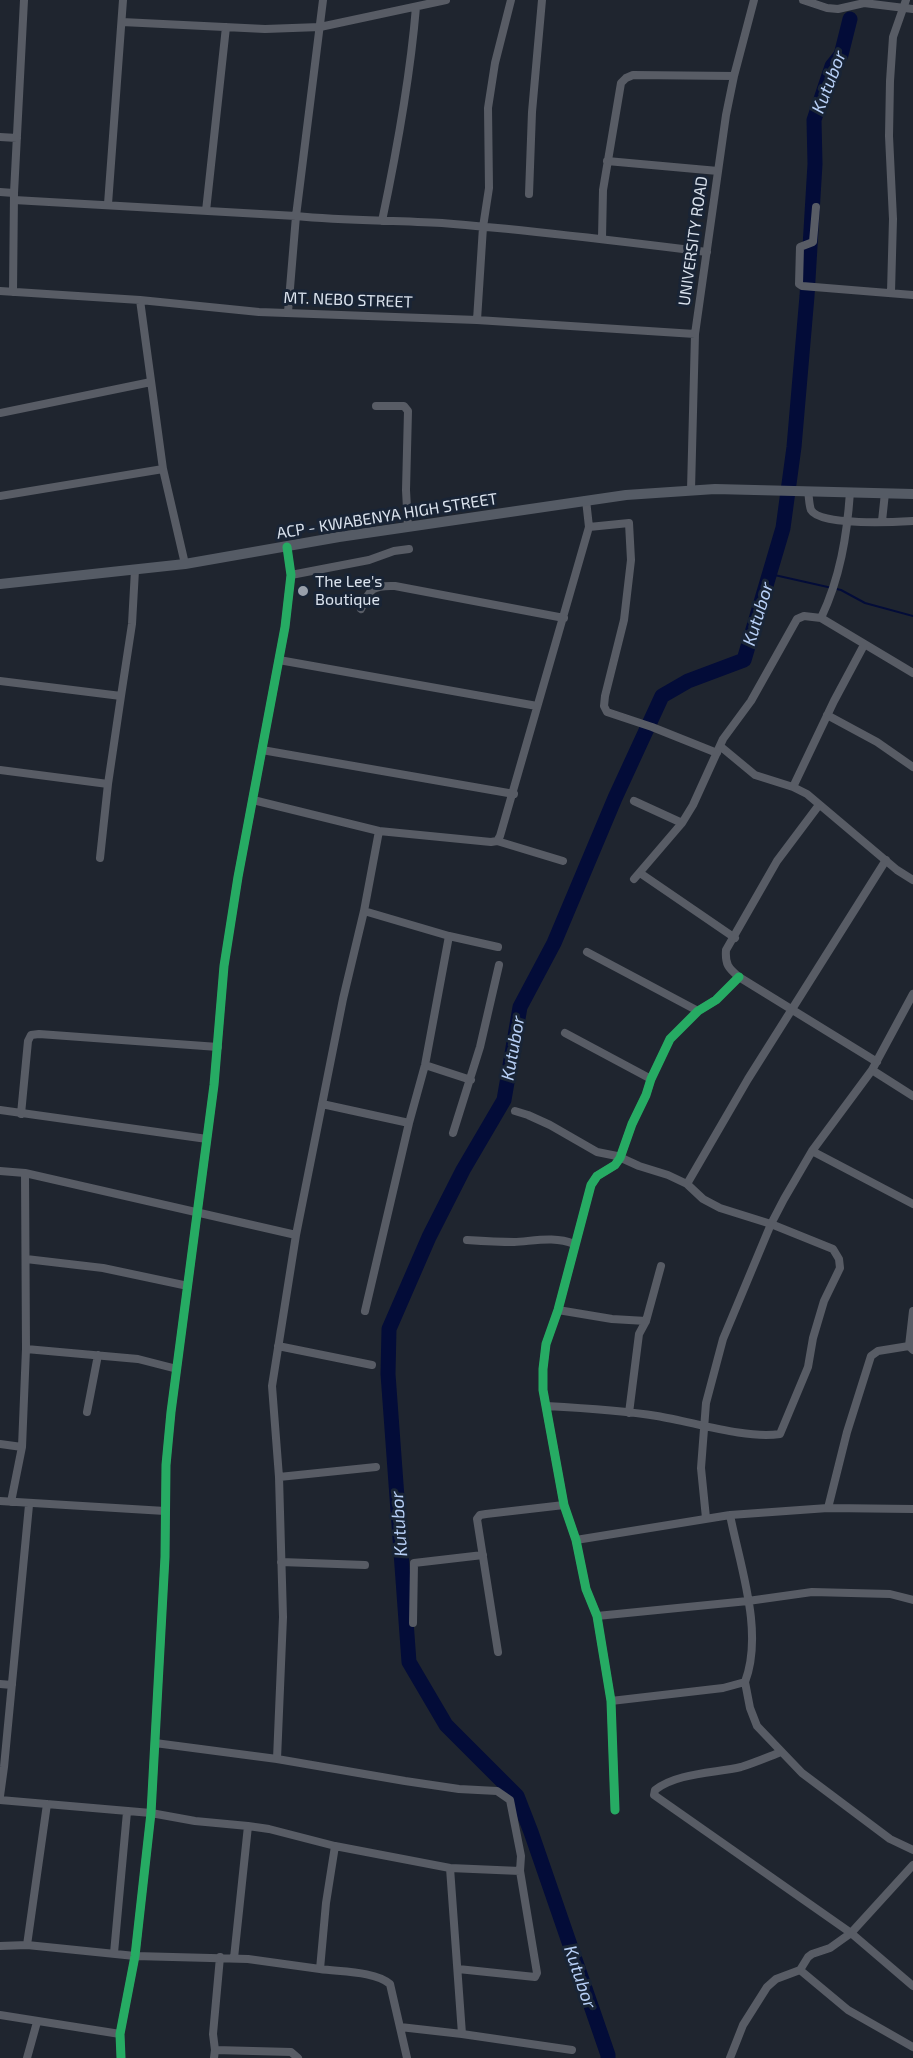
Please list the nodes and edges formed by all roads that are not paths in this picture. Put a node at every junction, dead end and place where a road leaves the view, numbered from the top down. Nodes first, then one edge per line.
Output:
1 (24, 0) edge
2 (123, 0) edge
3 (323, 0) edge
4 (446, 0) edge
5 (511, 0) edge
6 (542, 0) edge
7 (754, 0) edge
8 (803, 0) edge
9 (905, 4) edge
10 (416, 7) junction
11 (913, 9) edge
12 (122, 22) junction
13 (226, 27) junction
14 (320, 27) junction
15 (734, 76) junction
16 (0, 137) edge
17 (17, 138) junction
18 (607, 161) junction
19 (718, 171) junction
20 (0, 192) edge
21 (529, 194) dead end
22 (14, 196) junction
23 (108, 204) junction
24 (816, 207) dead end
25 (206, 211) junction
26 (296, 216) junction
27 (381, 221) junction
28 (483, 227) junction
29 (602, 238) junction
30 (707, 252) junction
31 (0, 291) edge
32 (13, 292) junction
33 (891, 292) junction
34 (913, 295) edge
35 (140, 300) junction
36 (288, 312) junction
37 (477, 320) junction
38 (695, 334) junction
39 (151, 382) junction
40 (376, 406) dead end
41 (0, 413) edge
42 (163, 469) junction
43 (691, 490) junction
44 (808, 491) junction
45 (850, 492) junction
46 (885, 493) junction
47 (913, 494) edge
48 (0, 496) edge
49 (586, 500) junction
50 (848, 521) junction
51 (882, 521) junction
52 (913, 521) edge
53 (589, 526) junction
54 (408, 527) junction
55 (287, 547) junction
56 (409, 549) dead end
57 (186, 564) junction
58 (135, 570) junction
59 (291, 575) junction
60 (0, 584) edge
61 (361, 609) dead end
62 (564, 618) junction
63 (821, 618) junction
64 (864, 645) junction
65 (279, 660) junction
66 (913, 673) edge
67 (0, 681) edge
68 (121, 696) junction
69 (537, 706) junction
70 (827, 715) junction
71 (262, 750) junction
72 (718, 750) junction
73 (913, 767) edge
74 (0, 770) edge
75 (108, 784) junction
76 (793, 786) junction
77 (514, 794) junction
78 (253, 800) junction
79 (634, 801) dead end
80 (819, 805) junction
81 (682, 823) junction
82 (379, 831) junction
83 (497, 841) junction
84 (99, 858) dead end
85 (886, 860) junction
86 (563, 861) dead end
87 (913, 880) edge
88 (364, 910) junction
89 (449, 936) junction
90 (735, 938) junction
91 (498, 947) dead end
92 (587, 952) dead end
93 (499, 965) dead end
94 (739, 977) junction
95 (913, 994) edge
96 (794, 1010) junction
97 (698, 1011) junction
98 (565, 1033) dead end
99 (218, 1047) junction
100 (425, 1065) junction
101 (875, 1066) junction
102 (651, 1079) junction
103 (471, 1080) junction
104 (913, 1096) edge
105 (322, 1104) junction
106 (0, 1110) edge
107 (515, 1111) dead end
108 (21, 1114) junction
109 (409, 1123) junction
110 (453, 1133) dead end
111 (207, 1139) junction
112 (812, 1151) junction
113 (620, 1158) junction
114 (0, 1171) edge
115 (25, 1173) junction
116 (687, 1185) junction
117 (913, 1204) edge
118 (197, 1214) junction
119 (771, 1224) junction
120 (296, 1235) junction
121 (467, 1240) dead end
122 (574, 1244) junction
123 (26, 1259) junction
124 (661, 1266) dead end
125 (188, 1286) junction
126 (558, 1310) junction
127 (365, 1311) dead end
128 (913, 1311) edge
129 (646, 1322) junction
130 (278, 1346) junction
131 (911, 1348) edge
132 (26, 1349) junction
133 (98, 1355) junction
134 (372, 1365) dead end
135 (177, 1369) junction
136 (546, 1406) junction
137 (87, 1412) dead end
138 (629, 1413) junction
139 (705, 1425) junction
140 (0, 1444) edge
141 (22, 1447) junction
142 (375, 1467) dead end
143 (279, 1477) junction
144 (0, 1502) edge
145 (10, 1502) junction
146 (29, 1504) junction
147 (564, 1505) junction
148 (828, 1508) junction
149 (913, 1509) edge
150 (165, 1511) junction
151 (730, 1515) junction
152 (706, 1518) junction
153 (576, 1540) junction
154 (483, 1555) junction
155 (281, 1562) junction
156 (365, 1566) dead end
157 (913, 1600) edge
158 (748, 1601) junction
159 (597, 1616) junction
160 (413, 1623) dead end
161 (498, 1652) dead end
162 (745, 1682) junction
163 (0, 1684) edge
164 (12, 1685) junction
165 (611, 1701) junction
166 (155, 1743) junction
167 (781, 1752) junction
168 (277, 1759) junction
169 (2, 1776) edge
170 (0, 1798) edge
171 (47, 1804) junction
172 (615, 1810) dead end
173 (127, 1812) junction
174 (151, 1813) junction
175 (248, 1826) junction
176 (335, 1846) junction
177 (913, 1850) edge
178 (913, 1865) edge
179 (450, 1868) junction
180 (520, 1870) junction
181 (851, 1934) junction
182 (0, 1946) edge
183 (27, 1946) junction
184 (114, 1953) junction
185 (135, 1956) junction
186 (220, 1957) junction
187 (234, 1959) junction
188 (321, 1969) junction
189 (458, 1969) junction
190 (800, 1970) junction
191 (913, 1986) edge
192 (0, 2015) edge
193 (37, 2022) junction
194 (400, 2027) junction
195 (120, 2034) junction
196 (462, 2034) junction
197 (913, 2047) edge
198 (572, 2050) dead end
199 (215, 2054) edge
200 (27, 2058) edge
201 (121, 2058) edge
202 (298, 2058) edge
203 (407, 2058) edge
204 (730, 2058) edge

1 - 17 street
2 - 12 street
3 - 14 street
4 - 10 street
5 - 28 street
6 - 21 street
7 - 15 street, UNIVERSITY ROAD
8 - 9 street
9 - 11 street
9 - 33 street
10 - 14 street
10 - 27 street
12 - 13 street
12 - 23 street
13 - 14 street
13 - 25 street
14 - 26 street
15 - 18 street
15 - 19 street, UNIVERSITY ROAD
16 - 17 street
17 - 22 street
18 - 19 street
18 - 29 street
19 - 30 street, UNIVERSITY ROAD
20 - 22 street
22 - 23 street
22 - 32 street
23 - 25 street
24 - 33 street
25 - 26 street
26 - 27 street
26 - 36 street
27 - 28 street
28 - 29 street
28 - 37 street
29 - 30 street
30 - 38 street, UNIVERSITY ROAD
31 - 32 street, MT. NEBO STREET
32 - 35 street, MT. NEBO STREET
33 - 34 street
35 - 36 street, MT. NEBO STREET
35 - 39 street
36 - 37 street, MT. NEBO STREET
37 - 38 street, MT. NEBO STREET
38 - 43 street, UNIVERSITY ROAD
39 - 41 street
39 - 42 street
40 - 54 street
42 - 48 street
42 - 57 street
43 - 44 main road, ACP - KWABENYA HIGH STREET
43 - 49 main road, ACP - KWABENYA HIGH STREET
44 - 45 main road, ACP - KWABENYA HIGH STREET
44 - 50 street
45 - 46 main road, ACP - KWABENYA HIGH STREET
45 - 50 street
46 - 47 main road, ACP - KWABENYA HIGH STREET
46 - 51 street
49 - 53 street
49 - 54 main road, ACP - KWABENYA HIGH STREET
50 - 51 street
50 - 63 street
51 - 52 street
53 - 62 street
53 - 72 street
54 - 55 main road, ACP - KWABENYA HIGH STREET
55 - 57 main road, ACP - KWABENYA HIGH STREET
55 - 59 street
56 - 59 street
57 - 58 main road, ACP - KWABENYA HIGH STREET
58 - 60 main road, ACP - KWABENYA HIGH STREET
58 - 68 street
59 - 65 street
61 - 62 street
62 - 69 street
63 - 64 street
63 - 72 street
64 - 66 street
64 - 70 street
65 - 69 street
65 - 71 street
67 - 68 street
68 - 75 street
69 - 77 street
70 - 73 street
70 - 76 street
71 - 77 street
71 - 78 street
72 - 76 street
72 - 81 street
74 - 75 street
75 - 84 street
76 - 80 street
77 - 83 street
78 - 82 street
78 - 99 street
79 - 81 street
80 - 85 street
80 - 90 street
81 - 90 street
82 - 83 street
82 - 88 street
83 - 86 street
85 - 87 street
85 - 96 street
88 - 89 street
88 - 105 street
89 - 91 street
89 - 100 street
90 - 94 street
92 - 97 street
93 - 103 street
94 - 96 street
94 - 97 street
95 - 101 street
96 - 101 street
96 - 116 street
97 - 102 street
98 - 102 street
99 - 108 street
99 - 111 street
100 - 103 street
100 - 109 street
101 - 104 street
101 - 112 street
102 - 113 street
103 - 110 street
105 - 109 street
105 - 120 street
106 - 108 street
107 - 113 street
108 - 111 street
109 - 127 street
111 - 118 street
112 - 117 street
112 - 119 street
113 - 116 street
113 - 122 street
114 - 115 street
115 - 118 street
115 - 123 street
116 - 119 street
118 - 120 street
118 - 125 street
119 - 139 street
119 - 139 street
120 - 130 street
121 - 122 street
122 - 126 street
123 - 125 street
123 - 132 street
124 - 129 street
125 - 135 street
126 - 129 street
126 - 136 street
128 - 131 street
129 - 138 street
130 - 134 street
130 - 143 street
131 - 148 street
132 - 133 street
132 - 141 street
133 - 135 street
133 - 137 street
135 - 150 street
136 - 138 street
136 - 147 street
138 - 139 street
139 - 152 street
140 - 141 street
141 - 145 street
142 - 143 street
143 - 155 street
144 - 145 street
145 - 146 street
146 - 150 street
146 - 164 street
147 - 153 street
147 - 154 street
148 - 149 street
148 - 151 street
150 - 166 street
151 - 152 street
151 - 158 street
152 - 153 street
153 - 159 street
154 - 160 street
154 - 161 street
155 - 156 street
155 - 168 street
157 - 158 street
158 - 159 street
158 - 162 street
159 - 165 street
162 - 165 street
162 - 167 street
163 - 164 street
164 - 169 street
165 - 172 street
166 - 168 street
166 - 174 street
167 - 177 street
167 - 181 street
168 - 180 street
169 - 170 street
170 - 171 street
171 - 173 street
171 - 183 street
173 - 174 street
173 - 184 street
174 - 175 street
174 - 185 street
175 - 176 street
175 - 187 street
176 - 179 street
176 - 188 street
178 - 181 street
179 - 180 street
179 - 189 street
180 - 189 street
181 - 190 street
181 - 191 street
182 - 183 street
183 - 184 street
184 - 185 street
185 - 186 street
185 - 195 street
186 - 187 street
186 - 199 street
187 - 188 street
188 - 194 street
189 - 196 street
190 - 197 street
190 - 204 street
192 - 193 street
193 - 195 street
193 - 200 street
194 - 196 street
194 - 203 street
195 - 201 street
196 - 198 street
199 - 202 street

